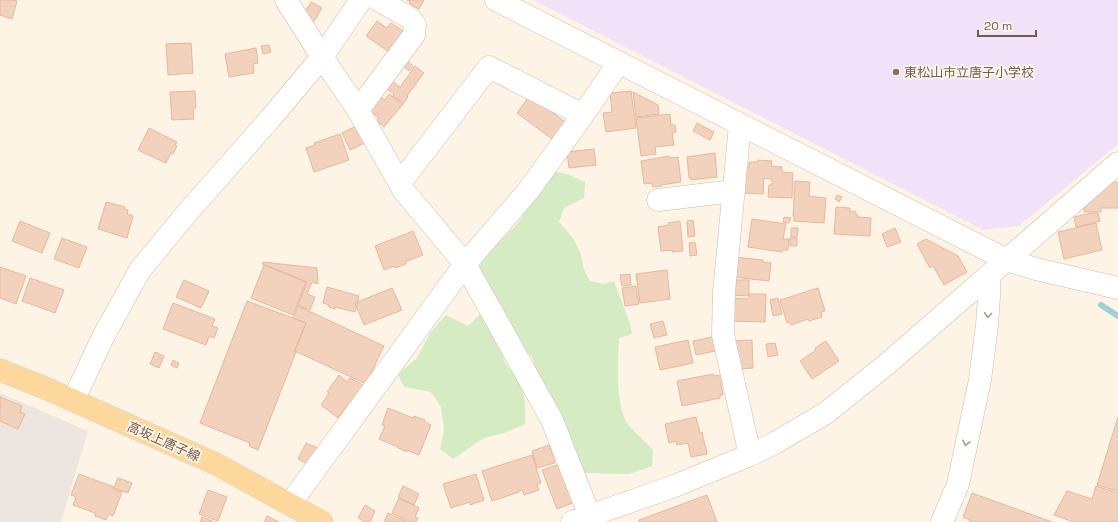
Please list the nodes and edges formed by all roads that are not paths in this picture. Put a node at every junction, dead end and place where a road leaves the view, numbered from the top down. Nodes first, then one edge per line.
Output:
1 (286, 0) edge
2 (361, 0) edge
3 (378, 0) edge
4 (496, 0) edge
5 (322, 57) junction
6 (619, 62) junction
7 (358, 110) junction
8 (583, 116) junction
9 (740, 124) junction
10 (1118, 163) edge
11 (400, 183) junction
12 (734, 191) junction
13 (658, 200) dead end
14 (1007, 260) junction
15 (465, 264) junction
16 (989, 276) junction
17 (1118, 288) edge
18 (0, 370) edge
19 (73, 401) junction
20 (750, 455) junction
21 (290, 504) junction
22 (584, 520) edge
23 (322, 522) edge
24 (942, 522) edge

1 - 5 street
2 - 5 street
3 - 7 street
4 - 6 street
5 - 7 street
5 - 19 street
6 - 8 street
6 - 9 street
7 - 11 street
8 - 11 street
8 - 15 street
9 - 12 street
9 - 14 street
10 - 14 street
11 - 15 street
12 - 13 street
12 - 20 street
14 - 16 street
14 - 17 street
15 - 21 street
15 - 22 street
16 - 20 street
16 -> 24 street
18 - 19 main road, 高坂上唐子線
19 - 21 main road, 高坂上唐子線
20 - 22 street
21 - 23 main road, 高坂上唐子線

